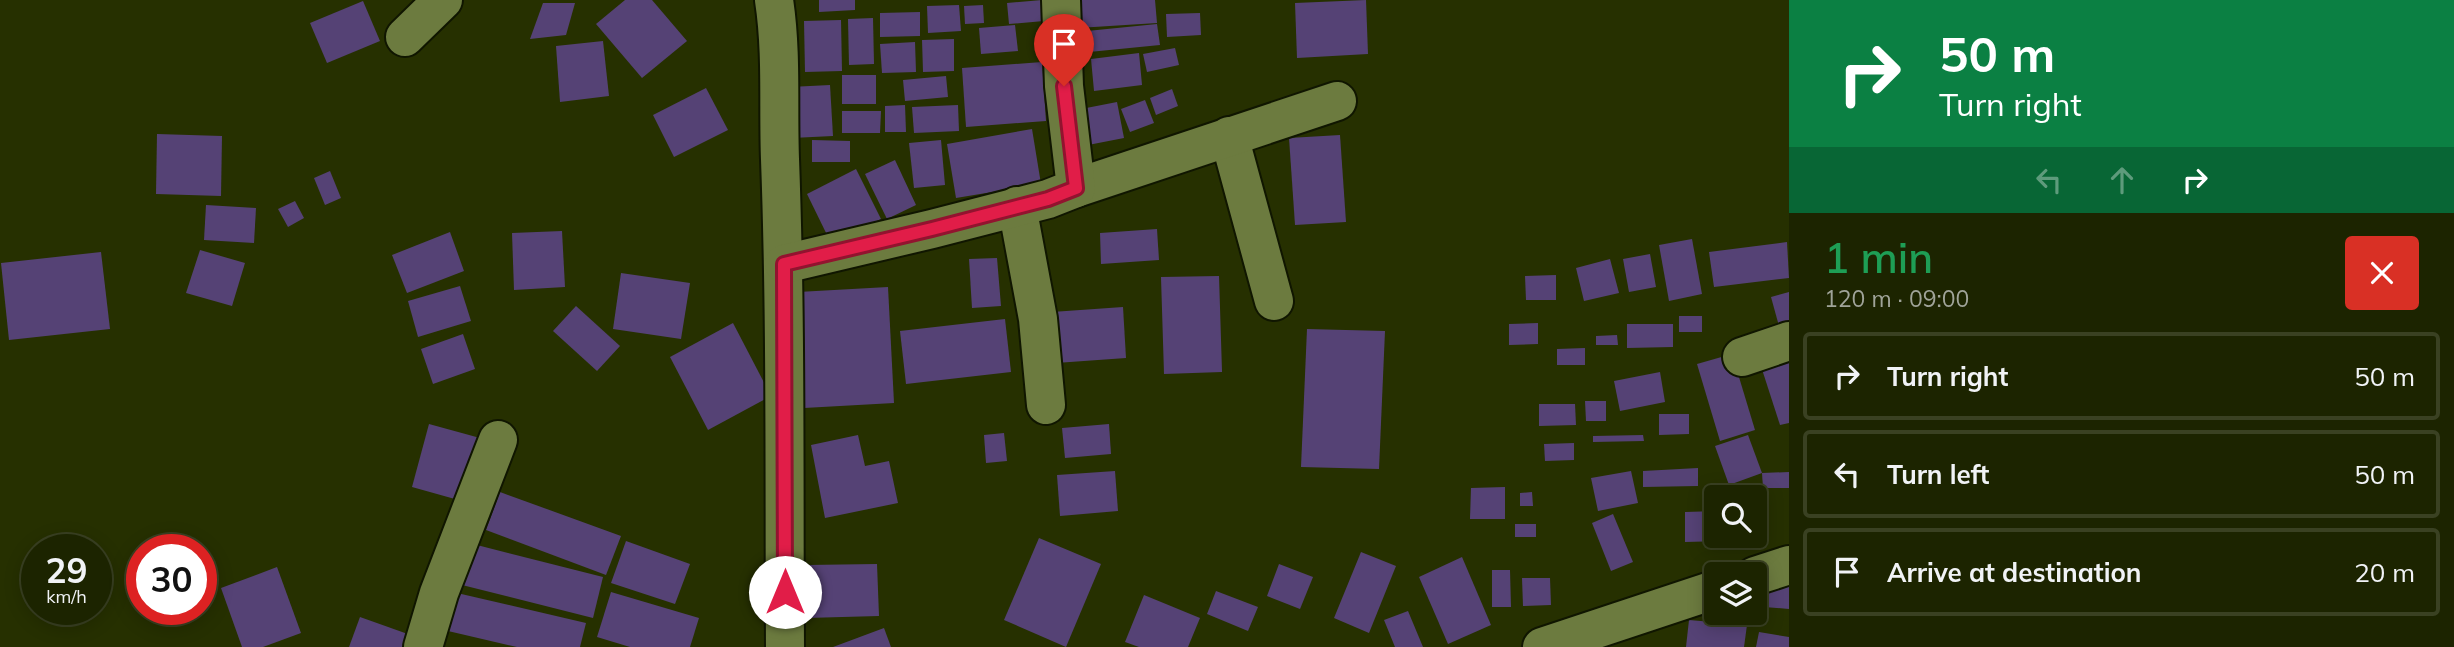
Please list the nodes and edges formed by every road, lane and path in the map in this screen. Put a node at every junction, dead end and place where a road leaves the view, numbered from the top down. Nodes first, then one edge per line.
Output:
1 (443, 0) edge
2 (774, 0) edge
3 (1061, 0) edge
4 (405, 37) dead end
5 (1337, 101) dead end
6 (1229, 136) junction
7 (1076, 188) junction
8 (1017, 206) junction
9 (784, 264) junction
10 (1274, 300) dead end
11 (1789, 341) edge
12 (1742, 357) dead end
13 (1046, 405) dead end
14 (498, 440) dead end
15 (1789, 565) edge
16 (1767, 572) edge
17 (1704, 593) edge
18 (423, 647) edge
19 (785, 647) edge
20 (1542, 647) edge

1 - 4 street
2 - 9 street
3 - 7 street
5 - 6 street
6 - 7 street
6 - 10 street
7 - 8 street
8 - 9 street
8 - 13 street
9 - 19 street
11 - 12 street
14 - 18 street
15 - 16 street
17 - 20 street

